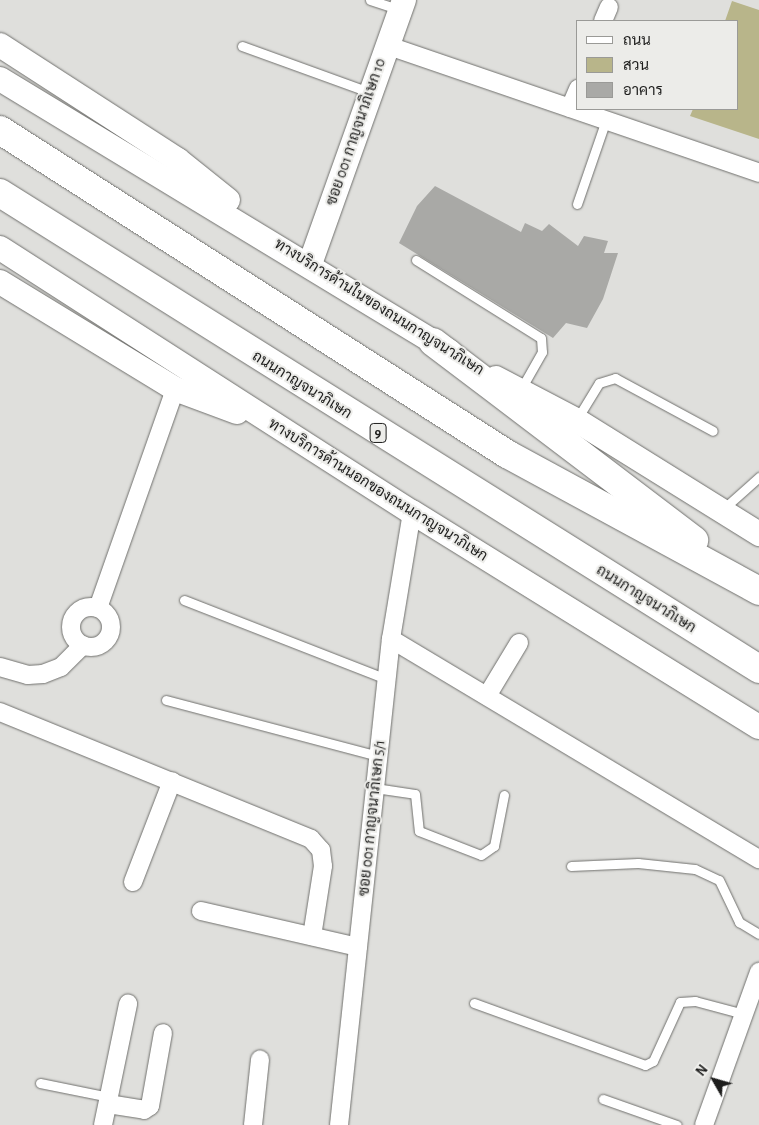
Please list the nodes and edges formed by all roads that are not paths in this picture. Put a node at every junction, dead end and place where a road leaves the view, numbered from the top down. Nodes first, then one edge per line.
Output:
1 (370, 0) edge
2 (402, 5) edge
3 (0, 45) edge
4 (386, 45) junction
5 (242, 46) dead end
6 (0, 79) edge
7 (370, 92) junction
8 (576, 94) edge
9 (570, 108) junction
10 (606, 120) junction
11 (0, 130) edge
12 (759, 173) edge
13 (0, 193) edge
14 (578, 204) dead end
15 (0, 248) edge
16 (416, 260) dead end
17 (306, 262) junction
18 (0, 282) edge
19 (432, 342) junction
20 (175, 389) junction
21 (520, 392) junction
22 (576, 420) junction
23 (281, 429) junction
24 (713, 431) dead end
25 (759, 477) edge
26 (722, 510) junction
27 (412, 512) junction
28 (759, 534) edge
29 (759, 590) edge
30 (184, 600) dead end
31 (98, 608) junction
32 (391, 639) junction
33 (519, 643) dead end
34 (83, 645) junction
35 (0, 667) edge
36 (759, 669) edge
37 (387, 679) junction
38 (487, 696) junction
39 (166, 700) dead end
40 (0, 712) edge
41 (759, 727) edge
42 (378, 756) junction
43 (172, 781) junction
44 (375, 788) junction
45 (504, 795) dead end
46 (759, 859) edge
47 (571, 866) dead end
48 (133, 882) dead end
49 (201, 911) dead end
50 (759, 934) edge
51 (312, 936) junction
52 (358, 947) junction
53 (759, 972) edge
54 (474, 1003) dead end
55 (128, 1004) dead end
56 (744, 1014) junction
57 (163, 1033) dead end
58 (260, 1059) dead end
59 (40, 1083) dead end
60 (603, 1099) dead end
61 (109, 1100) junction
62 (103, 1125) edge
63 (253, 1125) edge
64 (339, 1125) edge
65 (677, 1125) edge
66 (704, 1125) edge

1 - 2 lane
2 - 4 main road, ซอย 001 กาญจนาภิเษก 10
3 - 17 main road
4 - 7 main road, ซอย 001 กาญจนาภิเษก 10
4 - 9 street
5 - 7 lane
6 - 17 main road, ทางบริการด้านในของถนนกาญจนาภิเษก
7 - 17 main road, ซอย 001 กาญจนาภิเษก 10
8 - 9 street
9 - 10 street
10 - 12 street
10 - 14 lane
11 - 29 highway
13 - 36 highway, ถนนกาญจนาภิเษก / 9
15 - 23 main road, ทางบริการด้านนอกของถนนกาญจนาภิเษก
16 - 21 lane
17 - 19 main road, ทางบริการด้านในของถนนกาญจนาภิเษก
18 - 20 main road
19 - 21 main road, ทางบริการด้านในของถนนกาญจนาภิเษก
19 - 29 highway
20 - 23 main road
20 - 31 street
21 - 22 main road, ทางบริการด้านในของถนนกาญจนาภิเษก
22 - 24 lane
22 - 26 main road, ทางบริการด้านในของถนนกาญจนาภิเษก
23 - 27 main road, ทางบริการด้านนอกของถนนกาญจนาภิเษก
25 - 26 lane
26 - 28 main road, ทางบริการด้านในของถนนกาญจนาภิเษก
27 - 32 street, ซอย 001 กาญจนาภิเษก 5/1
27 - 41 main road, ทางบริการด้านนอกของถนนกาญจนาภิเษก
30 - 37 lane
31 - 34 street
31 - 34 street
32 - 37 street, ซอย 001 กาญจนาภิเษก 5/1
32 - 38 street
33 - 38 street
34 - 35 street
37 - 42 street, ซอย 001 กาญจนาภิเษก 5/1
38 - 46 street
39 - 42 lane
40 - 43 street
42 - 44 street, ซอย 001 กาญจนาภิเษก 5/1
43 - 48 street
43 - 51 street
44 - 45 lane
44 - 52 street, ซอย 001 กาญจนาภิเษก 5/1
47 - 50 lane
49 - 51 street
51 - 52 street
52 - 64 street, ซอย 001 กาญจนาภิเษก 5/1
53 - 56 street
54 - 56 lane
55 - 61 street
56 - 66 street
57 - 61 street
58 - 63 street
59 - 61 lane
60 - 65 lane
61 - 62 street

